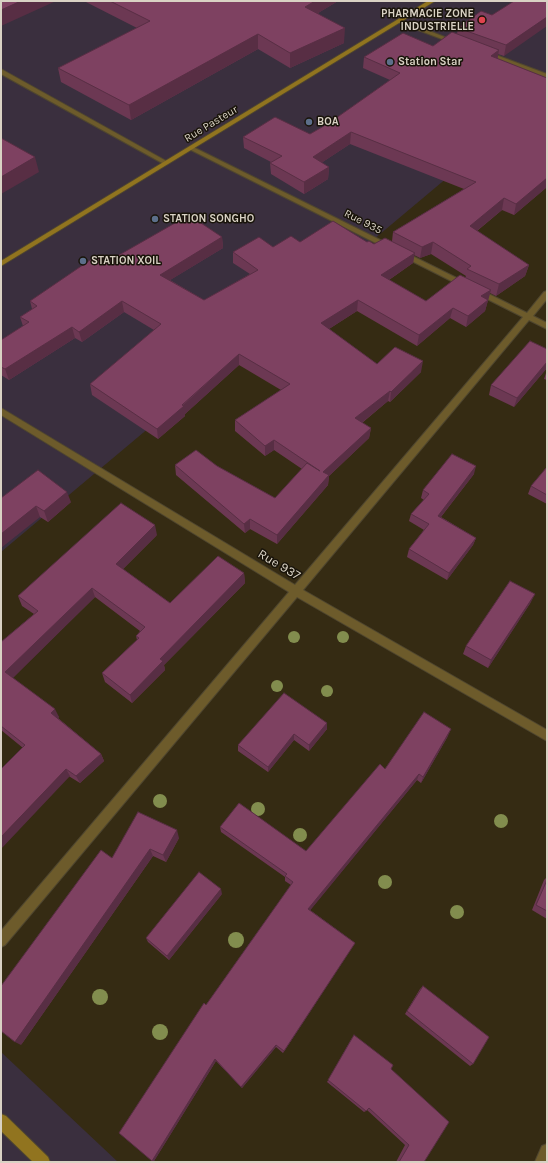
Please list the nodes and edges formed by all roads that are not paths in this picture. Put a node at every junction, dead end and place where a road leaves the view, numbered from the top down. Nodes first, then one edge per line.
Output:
1 (432, 1) edge
2 (399, 21) junction
3 (466, 46) edge
4 (480, 51) edge
5 (1, 71) edge
6 (547, 76) edge
7 (191, 148) junction
8 (166, 163) junction
9 (1, 264) edge
10 (547, 294) edge
11 (527, 317) junction
12 (547, 326) edge
13 (1, 411) edge
14 (296, 591) junction
15 (547, 736) edge
16 (1, 941) edge
17 (1, 1121) edge
18 (547, 1151) edge
19 (43, 1162) edge
20 (542, 1162) edge

1 - 2 main road, Rue Pasteur
2 - 3 street
2 - 7 main road, Rue Pasteur
4 - 6 street
5 - 8 street
7 - 8 main road, Rue Pasteur
7 - 11 street, Rue 935
8 - 9 main road, Rue Pasteur
10 - 11 street
11 - 12 street, Rue 935
11 - 14 street
13 - 14 street, Rue 937
14 - 15 street, Rue 937
14 - 16 street
17 - 19 main road
18 - 20 street

